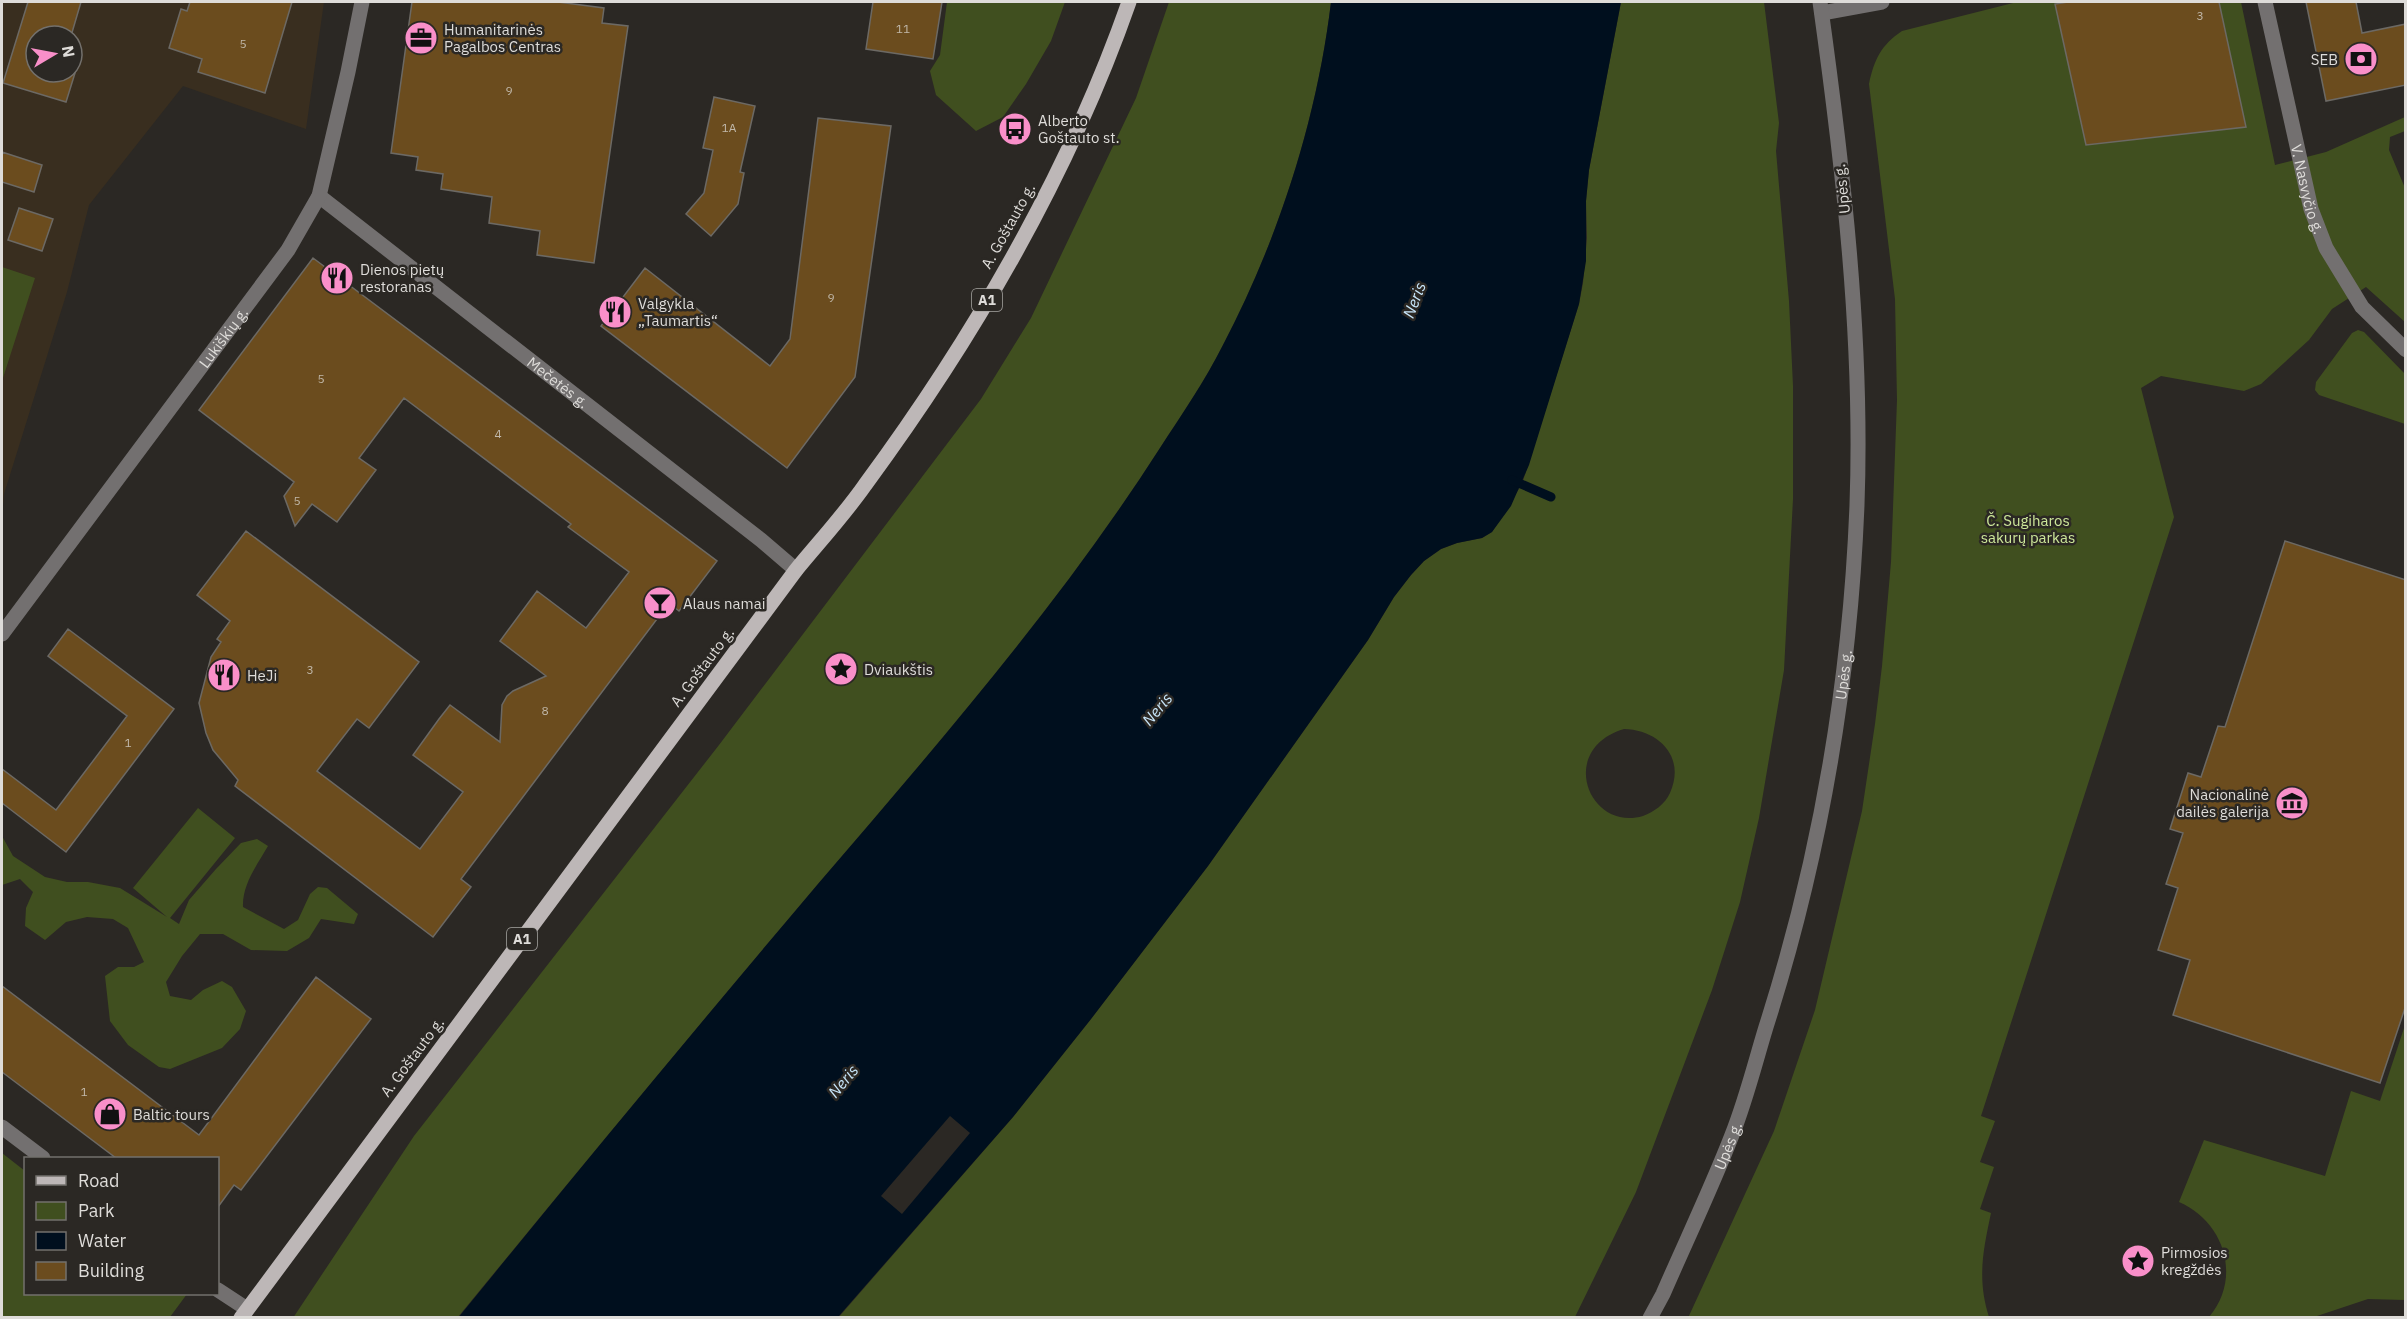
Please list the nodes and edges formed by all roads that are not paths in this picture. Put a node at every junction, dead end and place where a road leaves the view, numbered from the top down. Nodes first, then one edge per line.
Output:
1 (362, 2) edge
2 (1129, 2) edge
3 (1882, 2) edge
4 (2265, 2) edge
5 (1821, 7) edge
6 (319, 196) junction
7 (2406, 350) edge
8 (796, 570) junction
9 (2, 632) edge
10 (2, 1127) edge
11 (43, 1157) edge
12 (219, 1291) edge
13 (244, 1313) edge
14 (1650, 1317) edge

1 - 6 street, Lukiškių g.
2 - 8 main road, A. Goštauto g. / A1
3 - 5 street
4 - 7 street, V. Nasvyčio g.
5 - 14 street, Upės g.
6 - 8 street, Mečetės g.
6 - 9 street, Lukiškių g.
8 - 13 main road, A. Goštauto g. / A1
10 - 11 street
12 - 13 street

